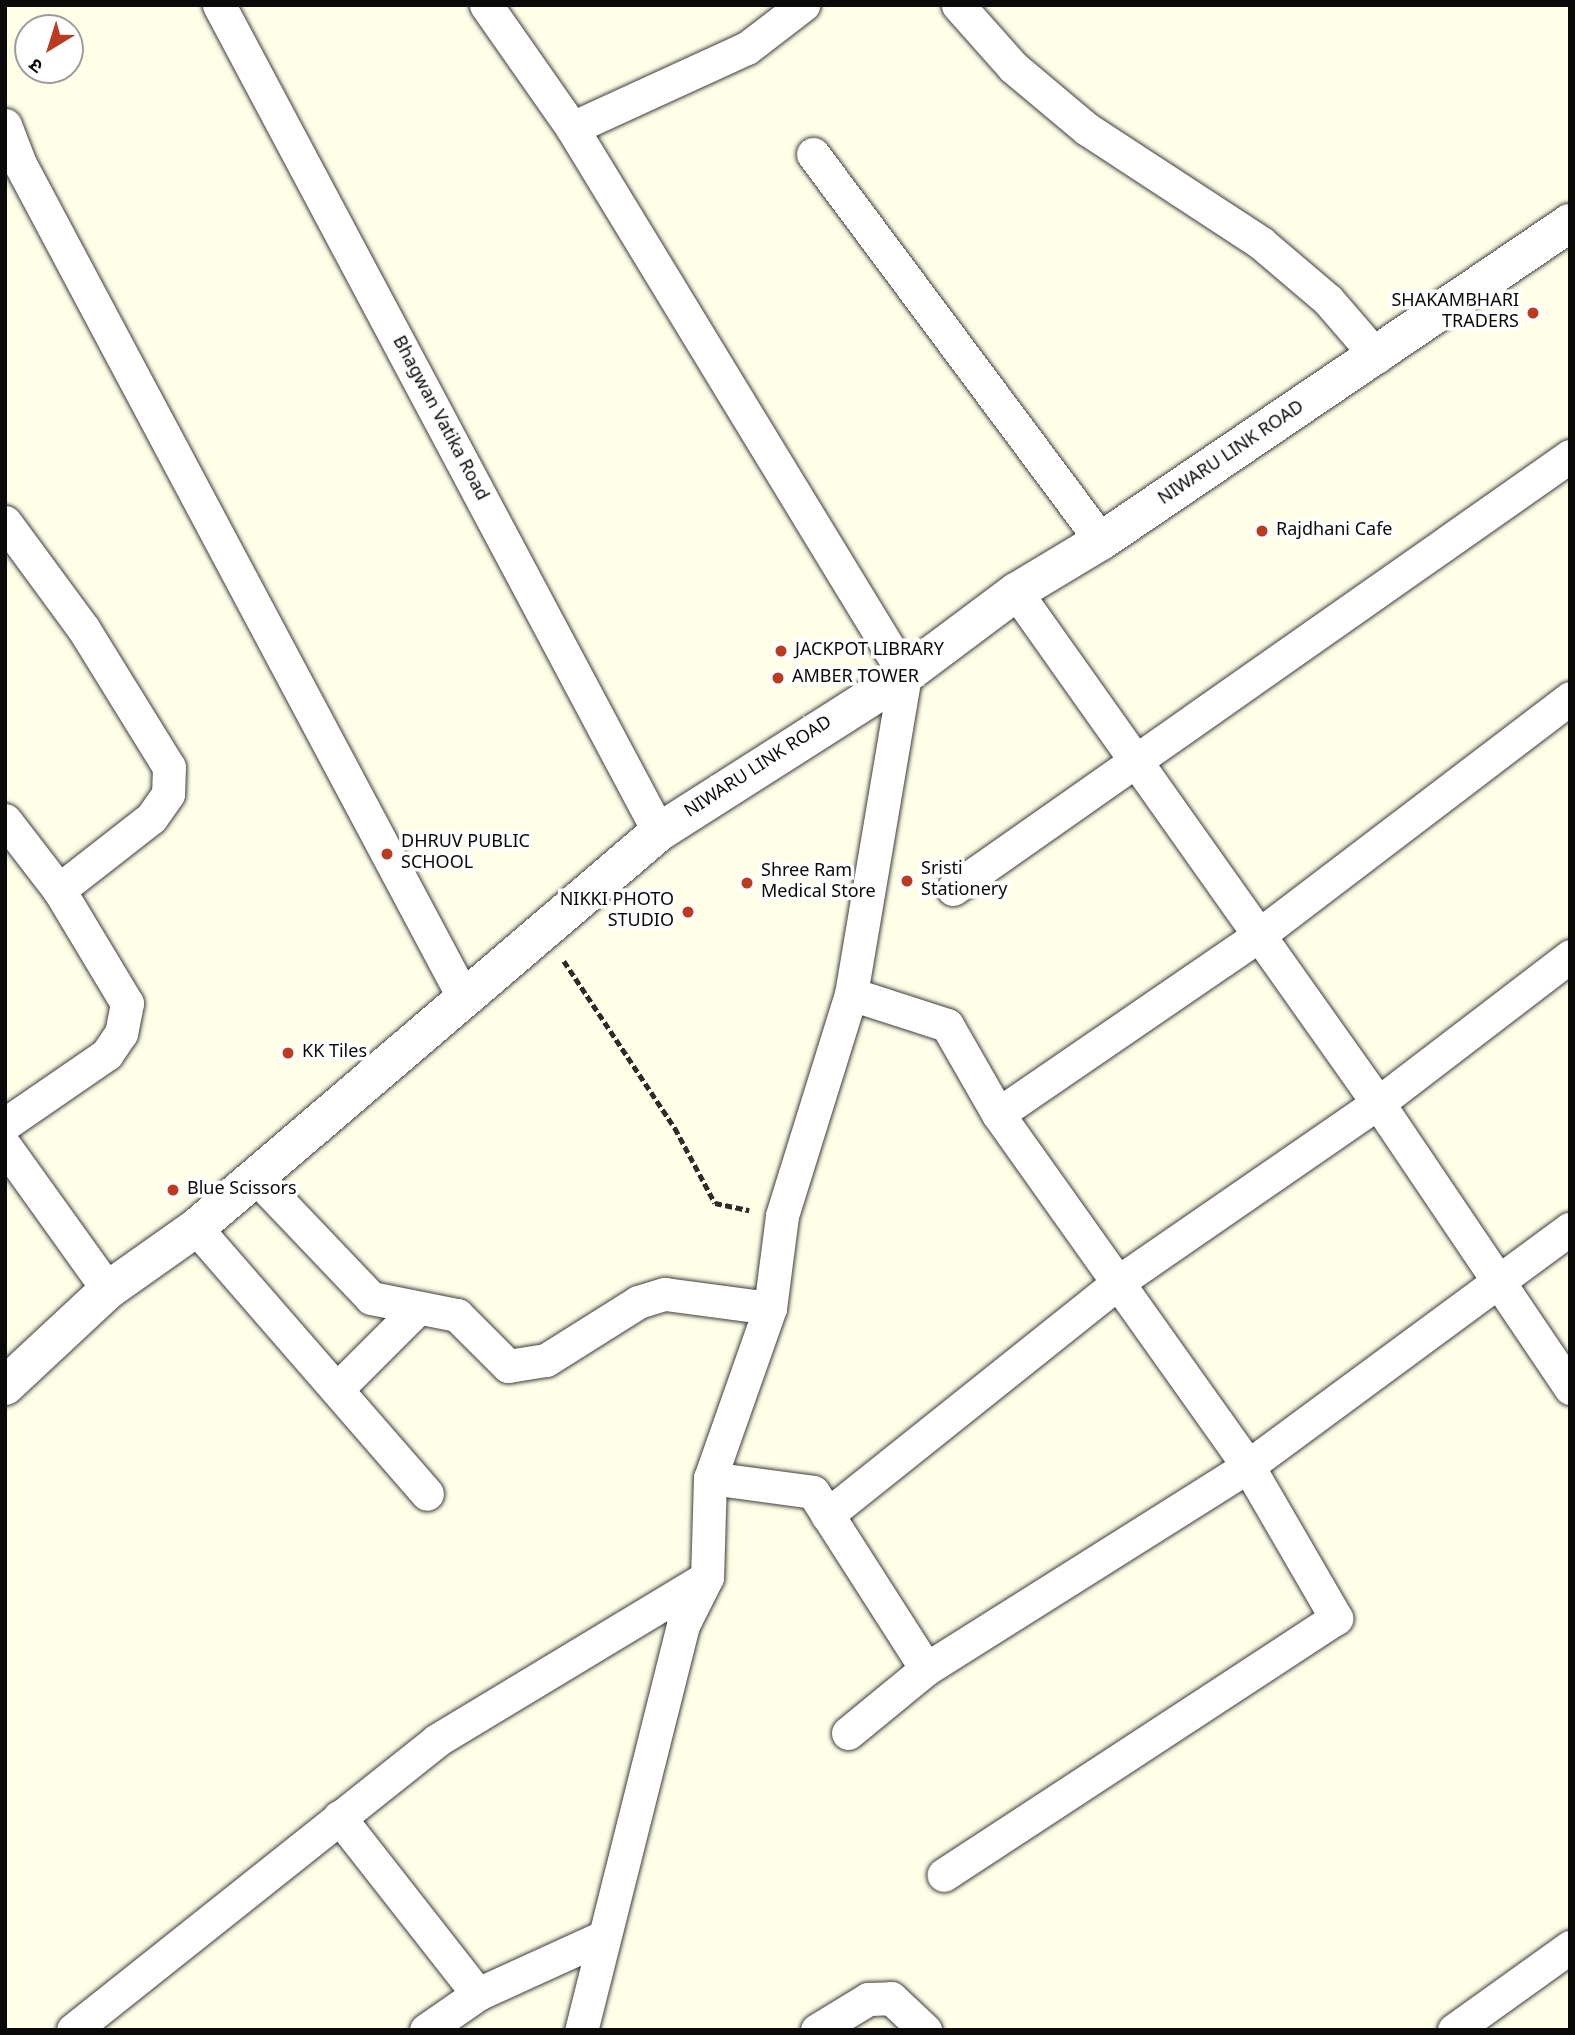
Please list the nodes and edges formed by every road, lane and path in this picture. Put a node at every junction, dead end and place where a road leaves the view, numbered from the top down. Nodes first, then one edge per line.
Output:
1 (219, 5) edge
2 (486, 5) edge
3 (803, 5) edge
4 (958, 5) edge
5 (5, 125) edge
6 (572, 128) junction
7 (813, 154) dead end
8 (12, 167) edge
9 (1570, 223) edge
10 (1377, 357) junction
11 (1570, 456) edge
12 (5, 522) edge
13 (1101, 541) junction
14 (1016, 592) junction
15 (905, 675) junction
16 (1570, 698) edge
17 (1137, 762) junction
18 (5, 820) edge
19 (659, 832) junction
20 (953, 889) dead end
21 (59, 890) junction
22 (545, 931) junction
23 (1259, 935) junction
24 (1570, 956) edge
25 (851, 994) junction
26 (465, 1000) junction
27 (1378, 1103) junction
28 (998, 1114) junction
29 (5, 1124) edge
30 (5, 1146) edge
31 (255, 1175) junction
32 (782, 1216) junction
33 (196, 1228) junction
34 (1570, 1229) edge
35 (1498, 1276) junction
36 (1121, 1280) junction
37 (108, 1290) junction
38 (770, 1308) junction
39 (417, 1309) junction
40 (5, 1386) edge
41 (338, 1388) junction
42 (1570, 1388) edge
43 (1248, 1466) junction
44 (710, 1478) junction
45 (427, 1494) dead end
46 (827, 1515) junction
47 (707, 1577) junction
48 (926, 1670) junction
49 (848, 1733) dead end
50 (339, 1817) junction
51 (944, 1875) dead end
52 (603, 1937) junction
53 (1570, 1947) edge
54 (478, 1994) junction
55 (90, 2025) edge
56 (426, 2030) edge
57 (581, 2030) edge
58 (817, 2030) edge
59 (925, 2030) edge
60 (1454, 2030) edge

1 - 19 street, Bhagwan Vatika Road
2 - 6 street
3 - 6 street
4 - 10 street
5 - 8 street
6 - 15 street
7 - 13 street
8 - 26 street
9 - 10 street, NIWARU LINK ROAD
10 - 13 street, NIWARU LINK ROAD
11 - 17 street
12 - 21 street
13 - 14 street, NIWARU LINK ROAD
14 - 15 street, NIWARU LINK ROAD
14 - 17 street
15 - 19 street, NIWARU LINK ROAD
15 - 25 street
16 - 23 street
17 - 20 street
17 - 23 street
18 - 21 street
19 - 22 street, NIWARU LINK ROAD
21 - 29 street
22 - 26 street, NIWARU LINK ROAD
22 - 32 path
23 - 27 street
23 - 28 street
24 - 27 street
25 - 28 street
25 - 32 street
26 - 31 street, NIWARU LINK ROAD
27 - 35 street
27 - 36 street
28 - 36 street
30 - 37 street
31 - 33 street, NIWARU LINK ROAD
31 - 39 street
32 - 38 street
33 - 37 street, NIWARU LINK ROAD
33 - 41 street
34 - 35 street
35 - 42 street
35 - 43 street
36 - 43 street
36 - 46 street
37 - 40 street, NIWARU LINK ROAD
38 - 39 street
38 - 44 street
39 - 41 street
41 - 45 street
43 - 48 street
43 - 51 street
44 - 46 street
44 - 47 street
46 - 48 street
47 - 50 street
47 - 52 street
48 - 49 street
50 - 54 street
50 - 55 street
52 - 54 street
52 - 57 street
53 - 60 street
54 - 56 street
58 - 59 street

